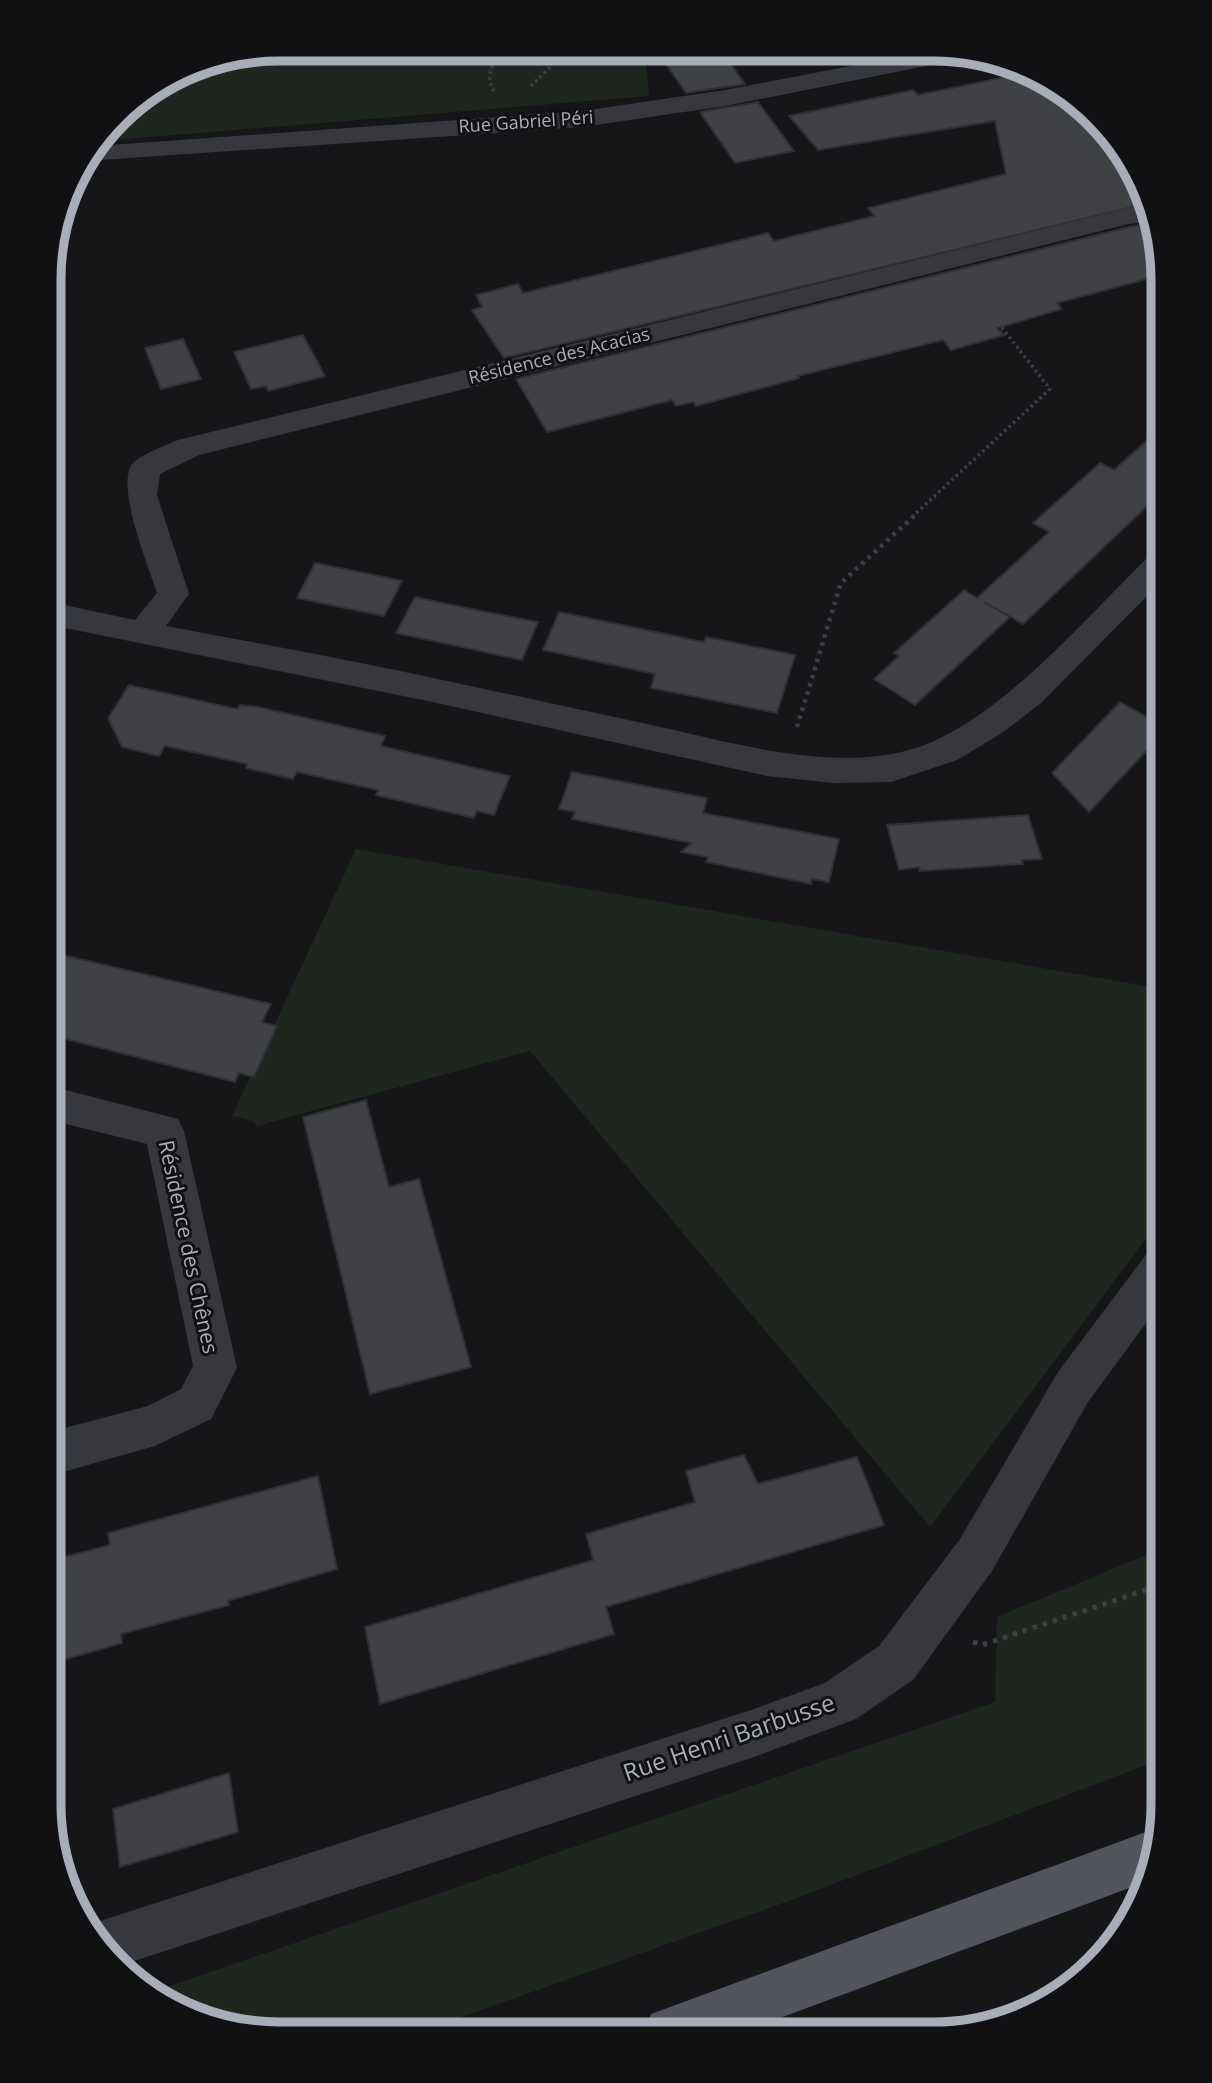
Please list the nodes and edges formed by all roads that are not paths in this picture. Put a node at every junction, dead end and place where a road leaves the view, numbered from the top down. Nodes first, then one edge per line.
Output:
1 (915, 61) edge
2 (102, 153) edge
3 (1141, 214) edge
4 (1151, 573) edge
5 (61, 615) edge
6 (143, 634) junction
7 (61, 1105) edge
8 (1150, 1283) edge
9 (61, 1451) edge
10 (1143, 1858) edge
11 (112, 1943) edge
12 (700, 2022) edge

1 - 2 street, Rue Gabriel Péri
3 - 6 street, Résidence des Acacias
4 - 6 street
5 - 6 street
7 - 9 street, Résidence des Chênes
8 - 11 street, Rue Henri Barbusse
10 - 12 main road

